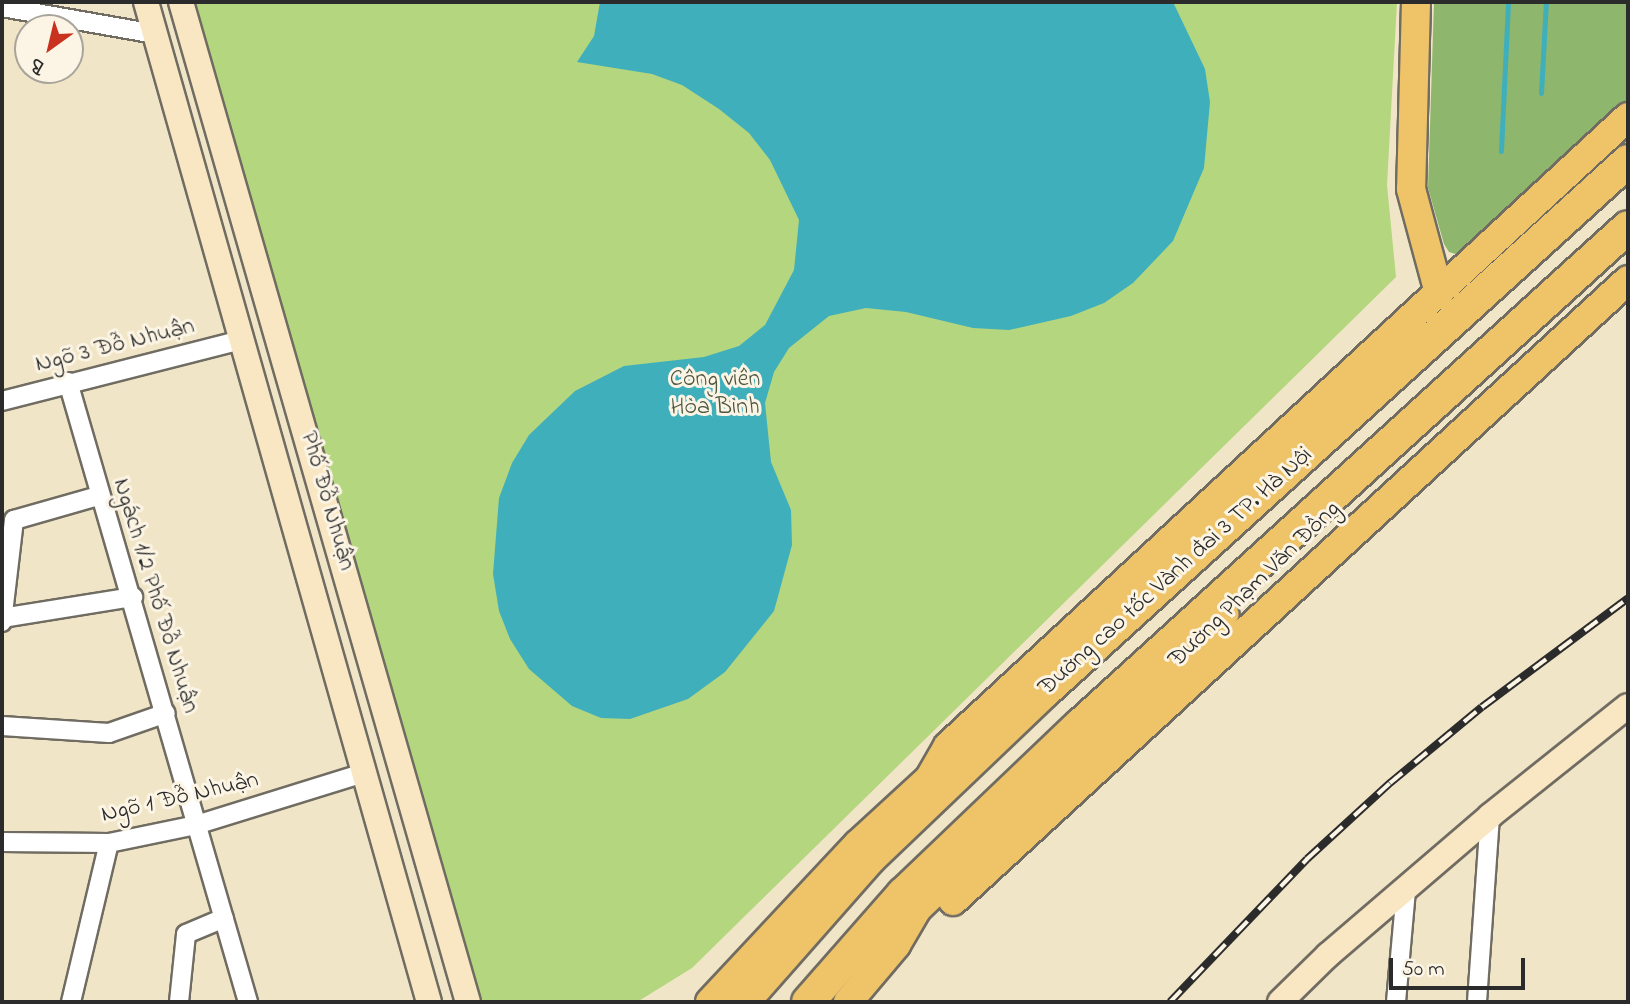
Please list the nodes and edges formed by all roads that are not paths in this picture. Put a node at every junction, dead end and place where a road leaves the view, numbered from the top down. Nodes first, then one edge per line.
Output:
1 (146, 2) edge
2 (181, 2) edge
3 (1416, 2) edge
4 (2, 7) edge
5 (155, 34) junction
6 (1628, 117) edge
7 (1628, 159) edge
8 (244, 221) junction
9 (1628, 227) edge
10 (210, 230) junction
11 (1628, 237) edge
12 (1628, 280) edge
13 (1439, 293) junction
14 (241, 340) junction
15 (68, 382) junction
16 (2, 401) edge
17 (98, 496) junction
18 (133, 597) junction
19 (2, 620) edge
20 (1628, 706) edge
21 (166, 713) junction
22 (2, 726) edge
23 (364, 773) junction
24 (929, 779) junction
25 (1490, 816) junction
26 (196, 825) junction
27 (2, 842) edge
28 (109, 843) junction
29 (1406, 889) junction
30 (224, 918) junction
31 (896, 945) junction
32 (71, 1002) edge
33 (179, 1002) edge
34 (248, 1002) edge
35 (429, 1002) edge
36 (468, 1002) edge
37 (710, 1002) edge
38 (743, 1002) edge
39 (808, 1002) edge
40 (848, 1002) edge
41 (1280, 1002) edge
42 (1396, 1002) edge
43 (1477, 1002) edge

1 - 5 street, Phố Đỗ Nhuận
2 - 8 street, Phố Đỗ Nhuận
3 - 13 main road
4 - 5 street
5 - 10 street, Phố Đỗ Nhuận
6 - 13 main road
7 - 24 main road
7 - 38 highway, Đường cao tốc Vành đai 3 TP. Hà Nội
8 - 10 street
8 - 36 street, Phố Đỗ Nhuận
9 - 39 highway, Đường cao tốc Vành đai 3 TP. Hà Nội
10 - 14 street, Phố Đỗ Nhuận
11 - 31 main road, Đường Phạm Văn Đồng
12 - 31 main road, Đường Phạm Văn Đồng
13 - 24 main road
14 - 15 street, Ngõ 3 Đỗ Nhuận
14 - 23 street, Phố Đỗ Nhuận
15 - 16 street, Ngõ 3 Đỗ Nhuận
15 - 17 street, Ngách 1/2 Phố Đỗ Nhuận
17 - 18 street, Ngách 1/2 Phố Đỗ Nhuận
17 - 19 street
18 - 19 street
18 - 21 street, Ngách 1/2 Phố Đỗ Nhuận
20 - 25 street
21 - 22 street
21 - 26 street, Ngách 1/2 Phố Đỗ Nhuận
23 - 26 street, Ngõ 1 Đỗ Nhuận
23 - 35 street, Phố Đỗ Nhuận
24 - 37 main road
25 - 29 street
25 - 43 street
26 - 28 street, Ngõ 1 Đỗ Nhuận
26 - 30 street, Ngách 1/2 Phố Đỗ Nhuận
27 - 28 street, Ngõ 1 Đỗ Nhuận
28 - 32 street
29 - 41 street
29 - 42 street
30 - 33 street
30 - 34 street, Ngách 1/2 Phố Đỗ Nhuận
31 - 40 main road, Đường Phạm Văn Đồng

